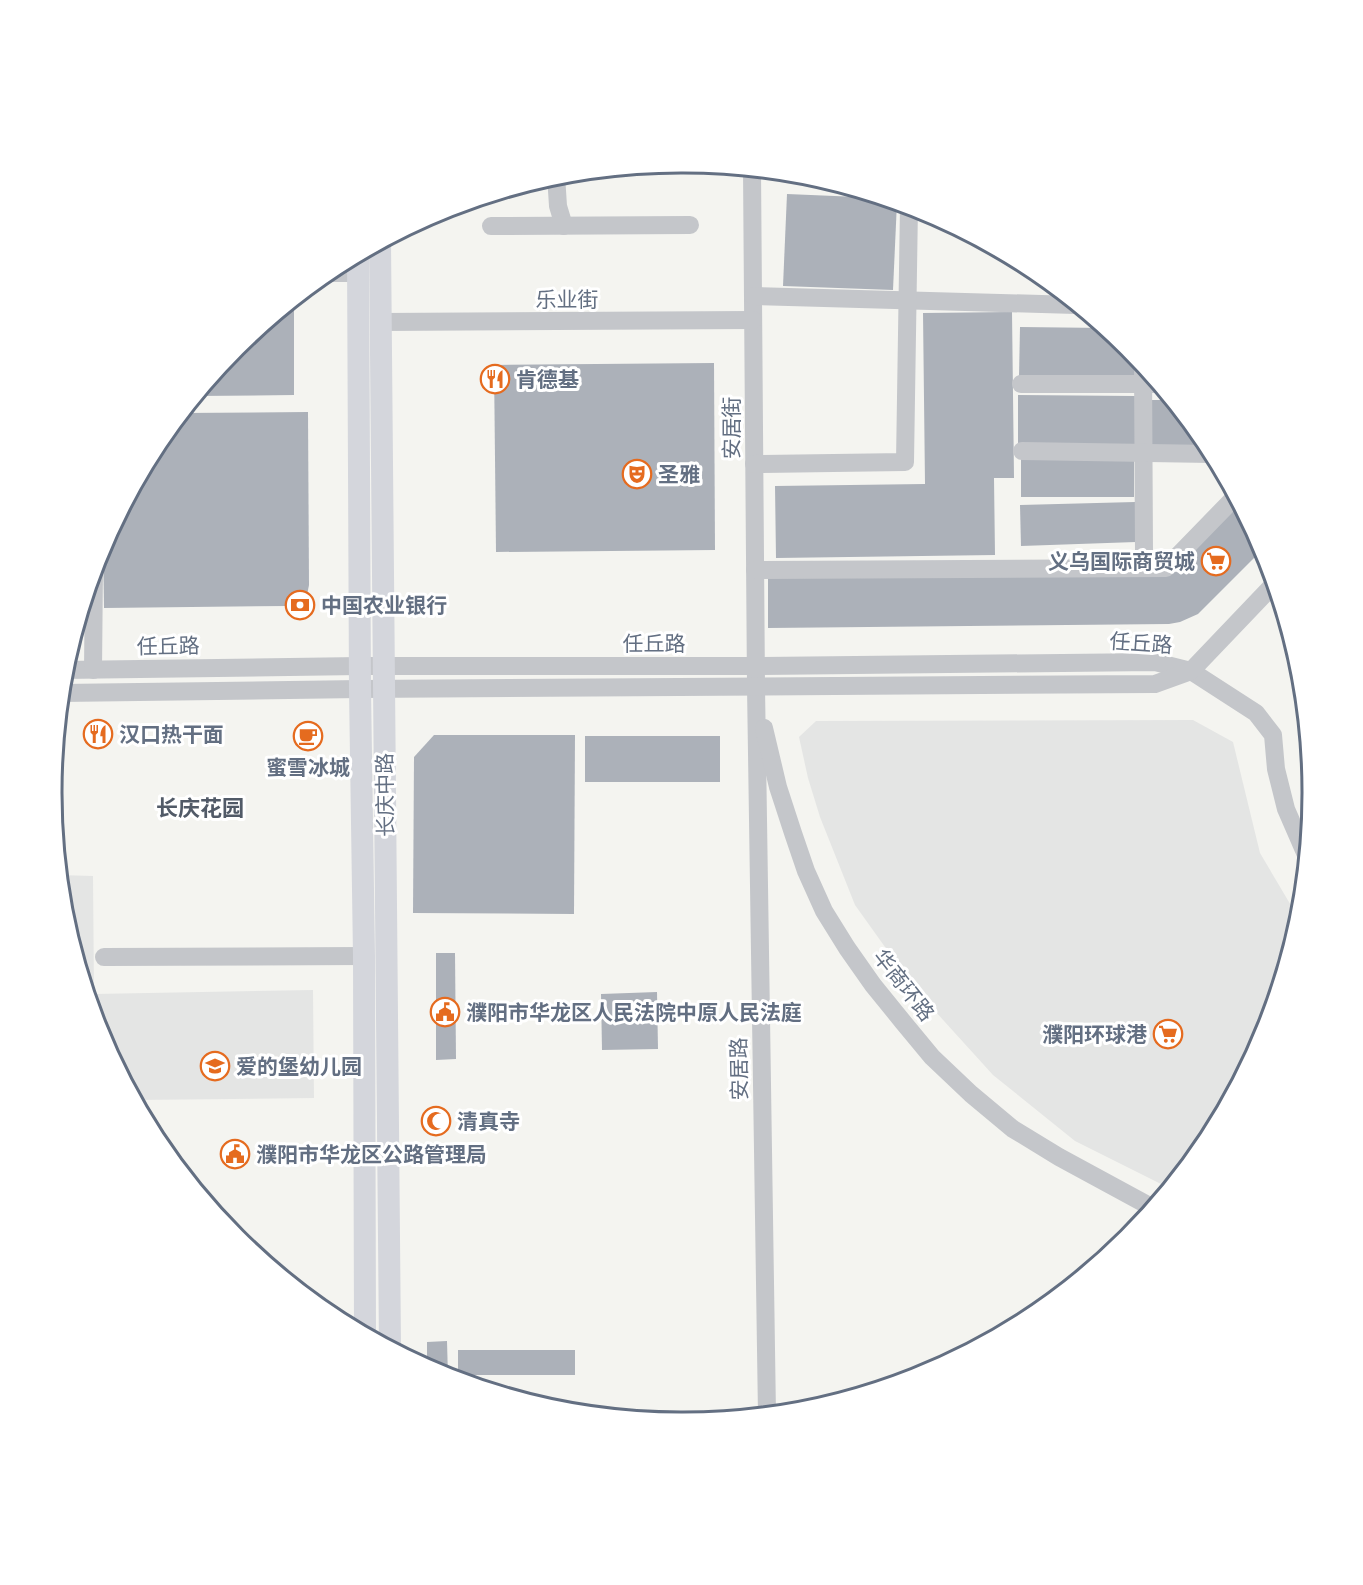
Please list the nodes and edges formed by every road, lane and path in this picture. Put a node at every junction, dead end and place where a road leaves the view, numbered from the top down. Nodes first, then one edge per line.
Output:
1 (752, 177) edge
2 (557, 185) edge
3 (909, 216) edge
4 (690, 225) dead end
5 (491, 226) dead end
6 (564, 226) junction
7 (380, 251) edge
8 (358, 264) edge
9 (753, 296) junction
10 (908, 300) junction
11 (1063, 305) edge
12 (753, 320) junction
13 (381, 322) junction
14 (1143, 378) edge
15 (1021, 384) dead end
16 (1148, 384) edge
17 (1022, 451) dead end
18 (1144, 453) junction
19 (1200, 454) edge
20 (754, 464) junction
21 (1229, 503) edge
22 (1144, 549) dead end
23 (755, 570) junction
24 (1268, 590) edge
25 (94, 594) edge
26 (360, 666) junction
27 (383, 666) junction
28 (756, 666) junction
29 (74, 670) edge
30 (93, 670) junction
31 (1191, 671) junction
32 (756, 687) junction
33 (360, 689) junction
34 (384, 689) junction
35 (70, 693) edge
36 (1299, 839) edge
37 (364, 956) junction
38 (104, 957) dead end
39 (1145, 1204) edge
40 (365, 1325) edge
41 (390, 1340) edge
42 (767, 1406) edge

1 - 9 street, 安居街
2 - 6 street
3 - 10 street
4 - 6 street
5 - 6 street
7 - 13 main road, 长庆中路
8 - 26 main road, 长庆中路
9 - 10 street
9 - 12 street, 安居街
10 - 11 street
10 - 20 street
12 - 13 street, 乐业街
12 - 20 street, 安居街
13 - 27 main road, 长庆中路
14 - 15 street
16 - 18 street
17 - 18 street
18 - 19 street
18 - 22 street
20 - 23 street, 安居街
21 - 23 street
23 - 28 street, 安居街
24 - 31 street
25 - 30 street
26 - 27 street, 任丘路
26 - 30 street, 任丘路
26 - 33 main road, 长庆中路
27 - 28 street, 任丘路
27 - 34 main road, 长庆中路
28 - 31 street, 任丘路
28 - 32 street, 安居街
29 - 30 street, 任丘路
31 - 32 street, 任丘路
31 - 36 street
32 - 34 street, 任丘路
32 - 39 street, 华商环路
32 - 42 street, 安居路
33 - 34 street, 任丘路
33 - 35 street, 任丘路
33 - 37 main road, 长庆中路
34 - 41 main road, 长庆中路
37 - 38 street
37 - 40 main road, 长庆中路

